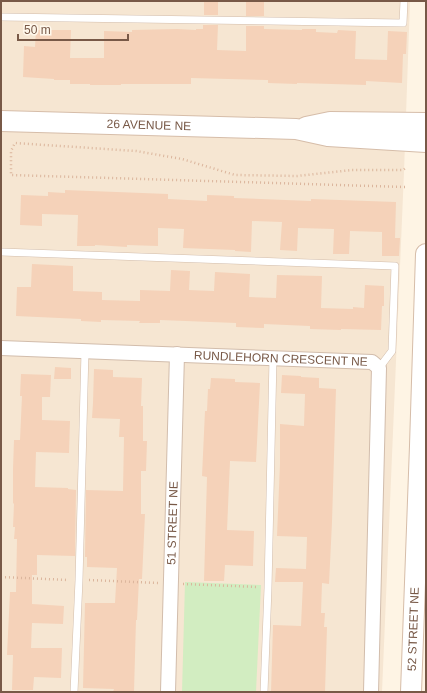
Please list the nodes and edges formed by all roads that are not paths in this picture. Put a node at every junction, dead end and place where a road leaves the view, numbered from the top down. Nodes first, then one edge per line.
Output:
1 (404, 1) edge
2 (1, 17) edge
3 (1, 121) edge
4 (426, 122) edge
5 (296, 129) junction
6 (426, 142) edge
7 (1, 252) edge
8 (426, 254) edge
9 (1, 348) edge
10 (85, 351) junction
11 (177, 354) junction
12 (273, 358) junction
13 (379, 368) junction
14 (74, 692) edge
15 (168, 692) edge
16 (264, 692) edge
17 (371, 692) edge
18 (411, 692) edge

1 - 2 lane
3 - 5 street, 26 AVENUE NE
4 - 5 street, 26 AVENUE NE
5 - 6 street, 26 AVENUE NE
7 - 13 lane
8 - 18 street, 52 STREET NE
9 - 10 street, RUNDLEHORN CRESCENT NE
10 - 11 street, RUNDLEHORN CRESCENT NE
10 - 14 lane
11 - 12 street, RUNDLEHORN CRESCENT NE
11 - 15 street, 51 STREET NE
12 - 13 street, RUNDLEHORN CRESCENT NE
12 - 16 lane
13 - 17 street, RUNDLEHORN CRESCENT NE

